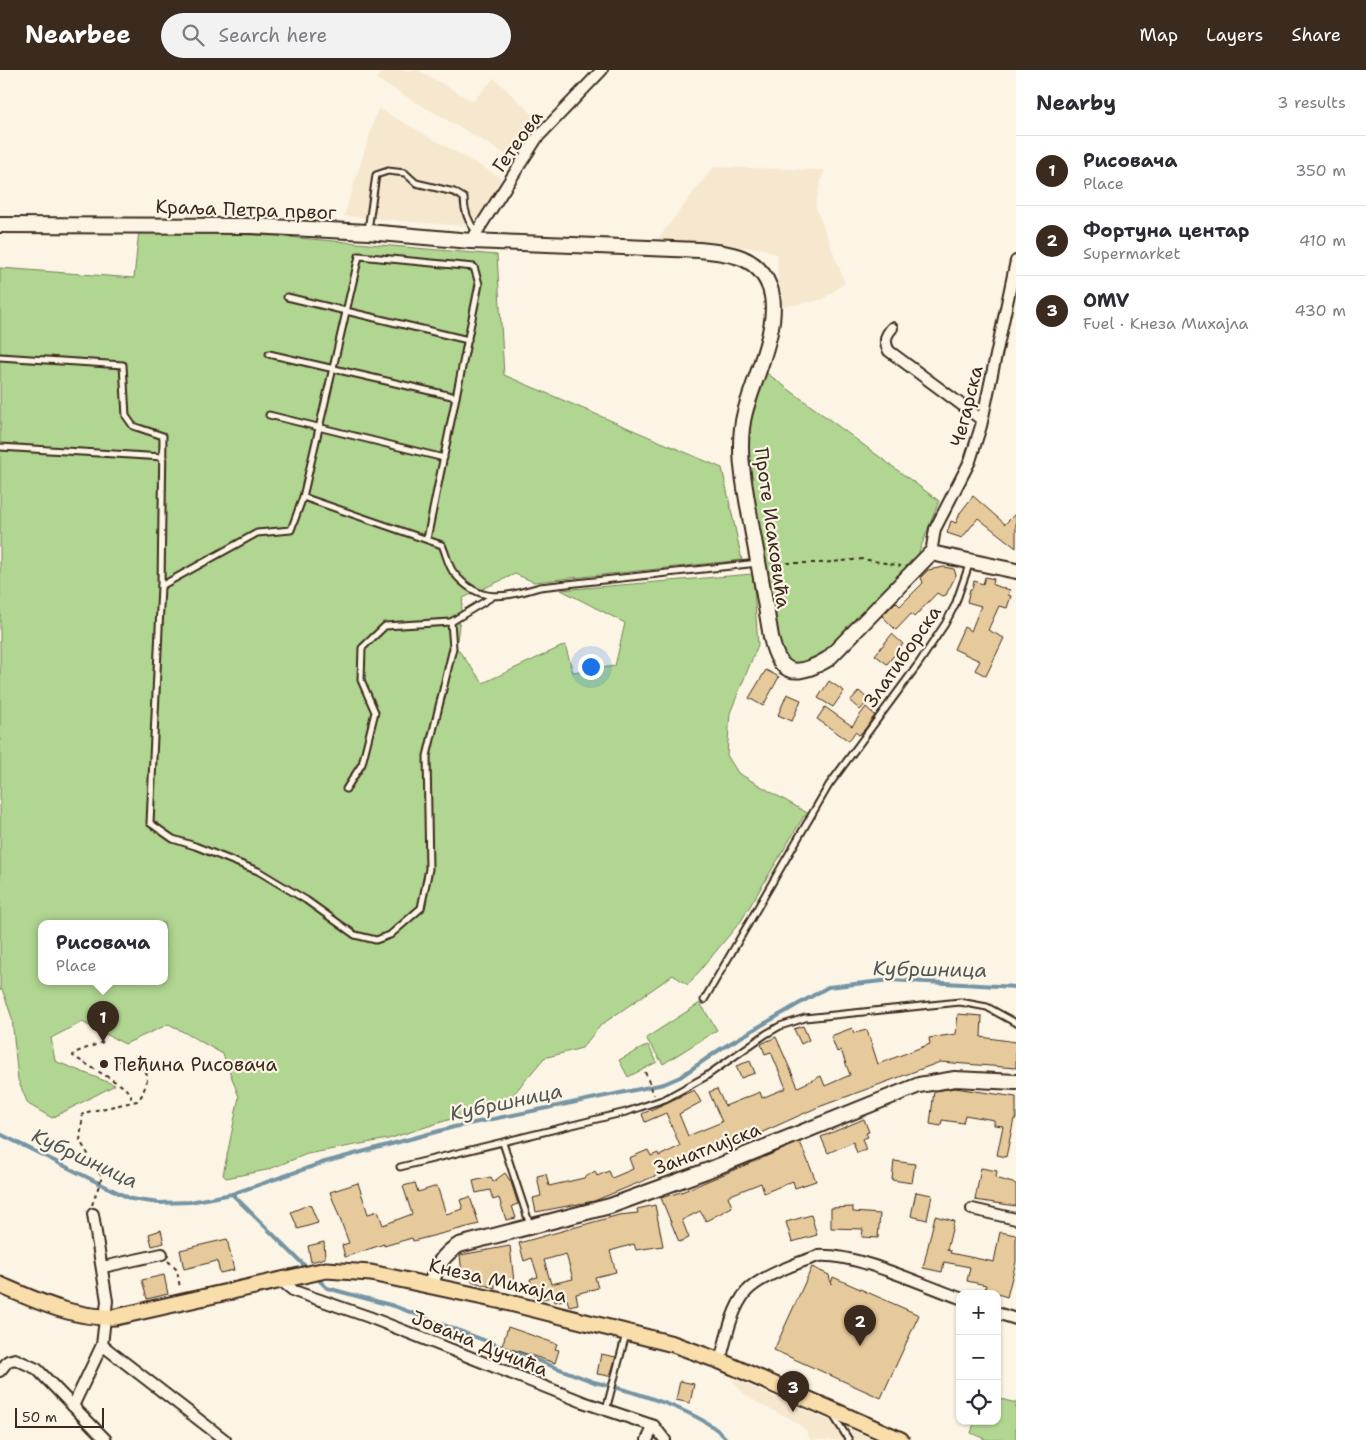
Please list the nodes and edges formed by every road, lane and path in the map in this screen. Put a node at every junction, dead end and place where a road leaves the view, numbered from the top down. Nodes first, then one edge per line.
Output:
1 (602, 70) edge
2 (0, 225) edge
3 (368, 232) junction
4 (474, 237) junction
5 (490, 242) joint
6 (1016, 261) edge
7 (287, 297) dead end
8 (345, 312) junction
9 (892, 328) dead end
10 (468, 340) junction
11 (269, 354) dead end
12 (0, 357) edge
13 (332, 368) junction
14 (456, 397) junction
15 (269, 415) dead end
16 (982, 420) junction
17 (319, 426) junction
18 (0, 447) edge
19 (163, 457) junction
20 (444, 458) junction
21 (303, 497) junction
22 (427, 539) junction
23 (931, 553) junction
24 (970, 562) junction
25 (758, 563) junction
26 (915, 569) junction
27 (1016, 571) edge
28 (161, 586) junction
29 (492, 597) junction
30 (450, 622) junction
31 (346, 789) dead end
32 (704, 1000) dead end
33 (1016, 1024) edge
34 (103, 1042) dead end
35 (119, 1060) dead end
36 (645, 1072) dead end
37 (1016, 1082) edge
38 (654, 1095) dead end
39 (122, 1105) junction
40 (503, 1142) junction
41 (400, 1167) dead end
42 (91, 1202) dead end
43 (972, 1209) dead end
44 (93, 1214) dead end
45 (1016, 1219) edge
46 (531, 1228) junction
47 (162, 1254) joint
48 (103, 1266) junction
49 (287, 1278) junction
50 (431, 1285) junction
51 (4, 1290) edge
52 (956, 1297) edge
53 (183, 1302) junction
54 (1001, 1314) edge
55 (106, 1318) junction
56 (1016, 1319) edge
57 (626, 1331) junction
58 (102, 1345) junction
59 (720, 1361) junction
60 (0, 1371) edge
61 (73, 1406) junction
62 (829, 1408) junction
63 (606, 1411) junction
64 (654, 1426) junction
65 (106, 1440) edge
66 (225, 1440) edge
67 (647, 1440) edge
68 (666, 1440) edge
69 (849, 1440) edge
70 (901, 1440) edge

1 - 4 street, Гетеова
2 - 3 street, Краља Петра првог
3 - 4 street, Краља Петра првог
3 - 4 lane
4 - 5 street, Краља Петра првог
5 - 25 street, Проте Исаковића
6 - 16 street, Чегарска
7 - 8 lane
8 - 10 lane
8 - 10 lane
8 - 13 lane
9 - 16 street
10 - 14 lane
11 - 13 lane
12 - 19 lane
13 - 14 lane
13 - 17 lane
14 - 20 lane
15 - 17 lane
16 - 23 street, Чегарска
17 - 20 lane
17 - 21 lane
18 - 19 lane
19 - 28 lane
20 - 22 lane
21 - 22 lane
21 - 28 lane
22 - 29 lane
23 - 24 street
23 - 26 street, Проте Исаковића
24 - 27 street
24 - 32 lane, Златиборска
25 - 26 path
25 - 26 street, Проте Исаковића
25 - 29 lane
28 - 30 lane
29 - 30 lane
30 - 31 lane
33 - 40 lane
34 - 39 path
35 - 39 path
36 - 38 path
37 - 46 street, Занатлијска
39 - 42 path
40 - 41 lane
40 - 46 lane
43 - 45 street
44 - 48 street
46 - 50 street, Занатлијска
47 - 48 street
47 - 53 path
48 - 55 street
49 - 50 main road, Кнеза Михајла
49 - 53 main road, Кнеза Михајла
49 - 63 street, Јована Дучића
50 - 57 main road, Кнеза Михајла
51 - 55 main road, Кнеза Михајла
52 - 59 street
53 - 55 main road, Кнеза Михајла
54 - 56 street
55 - 58 street
57 - 59 main road, Кнеза Михајла
57 - 63 lane
58 - 61 street
58 - 66 street
59 - 62 main road, Кнеза Михајла
60 - 61 street
61 - 65 street
62 - 69 lane
62 - 70 main road, Кнеза Михајла
63 - 64 street, Јована Дучића
64 - 67 street
64 - 68 street

